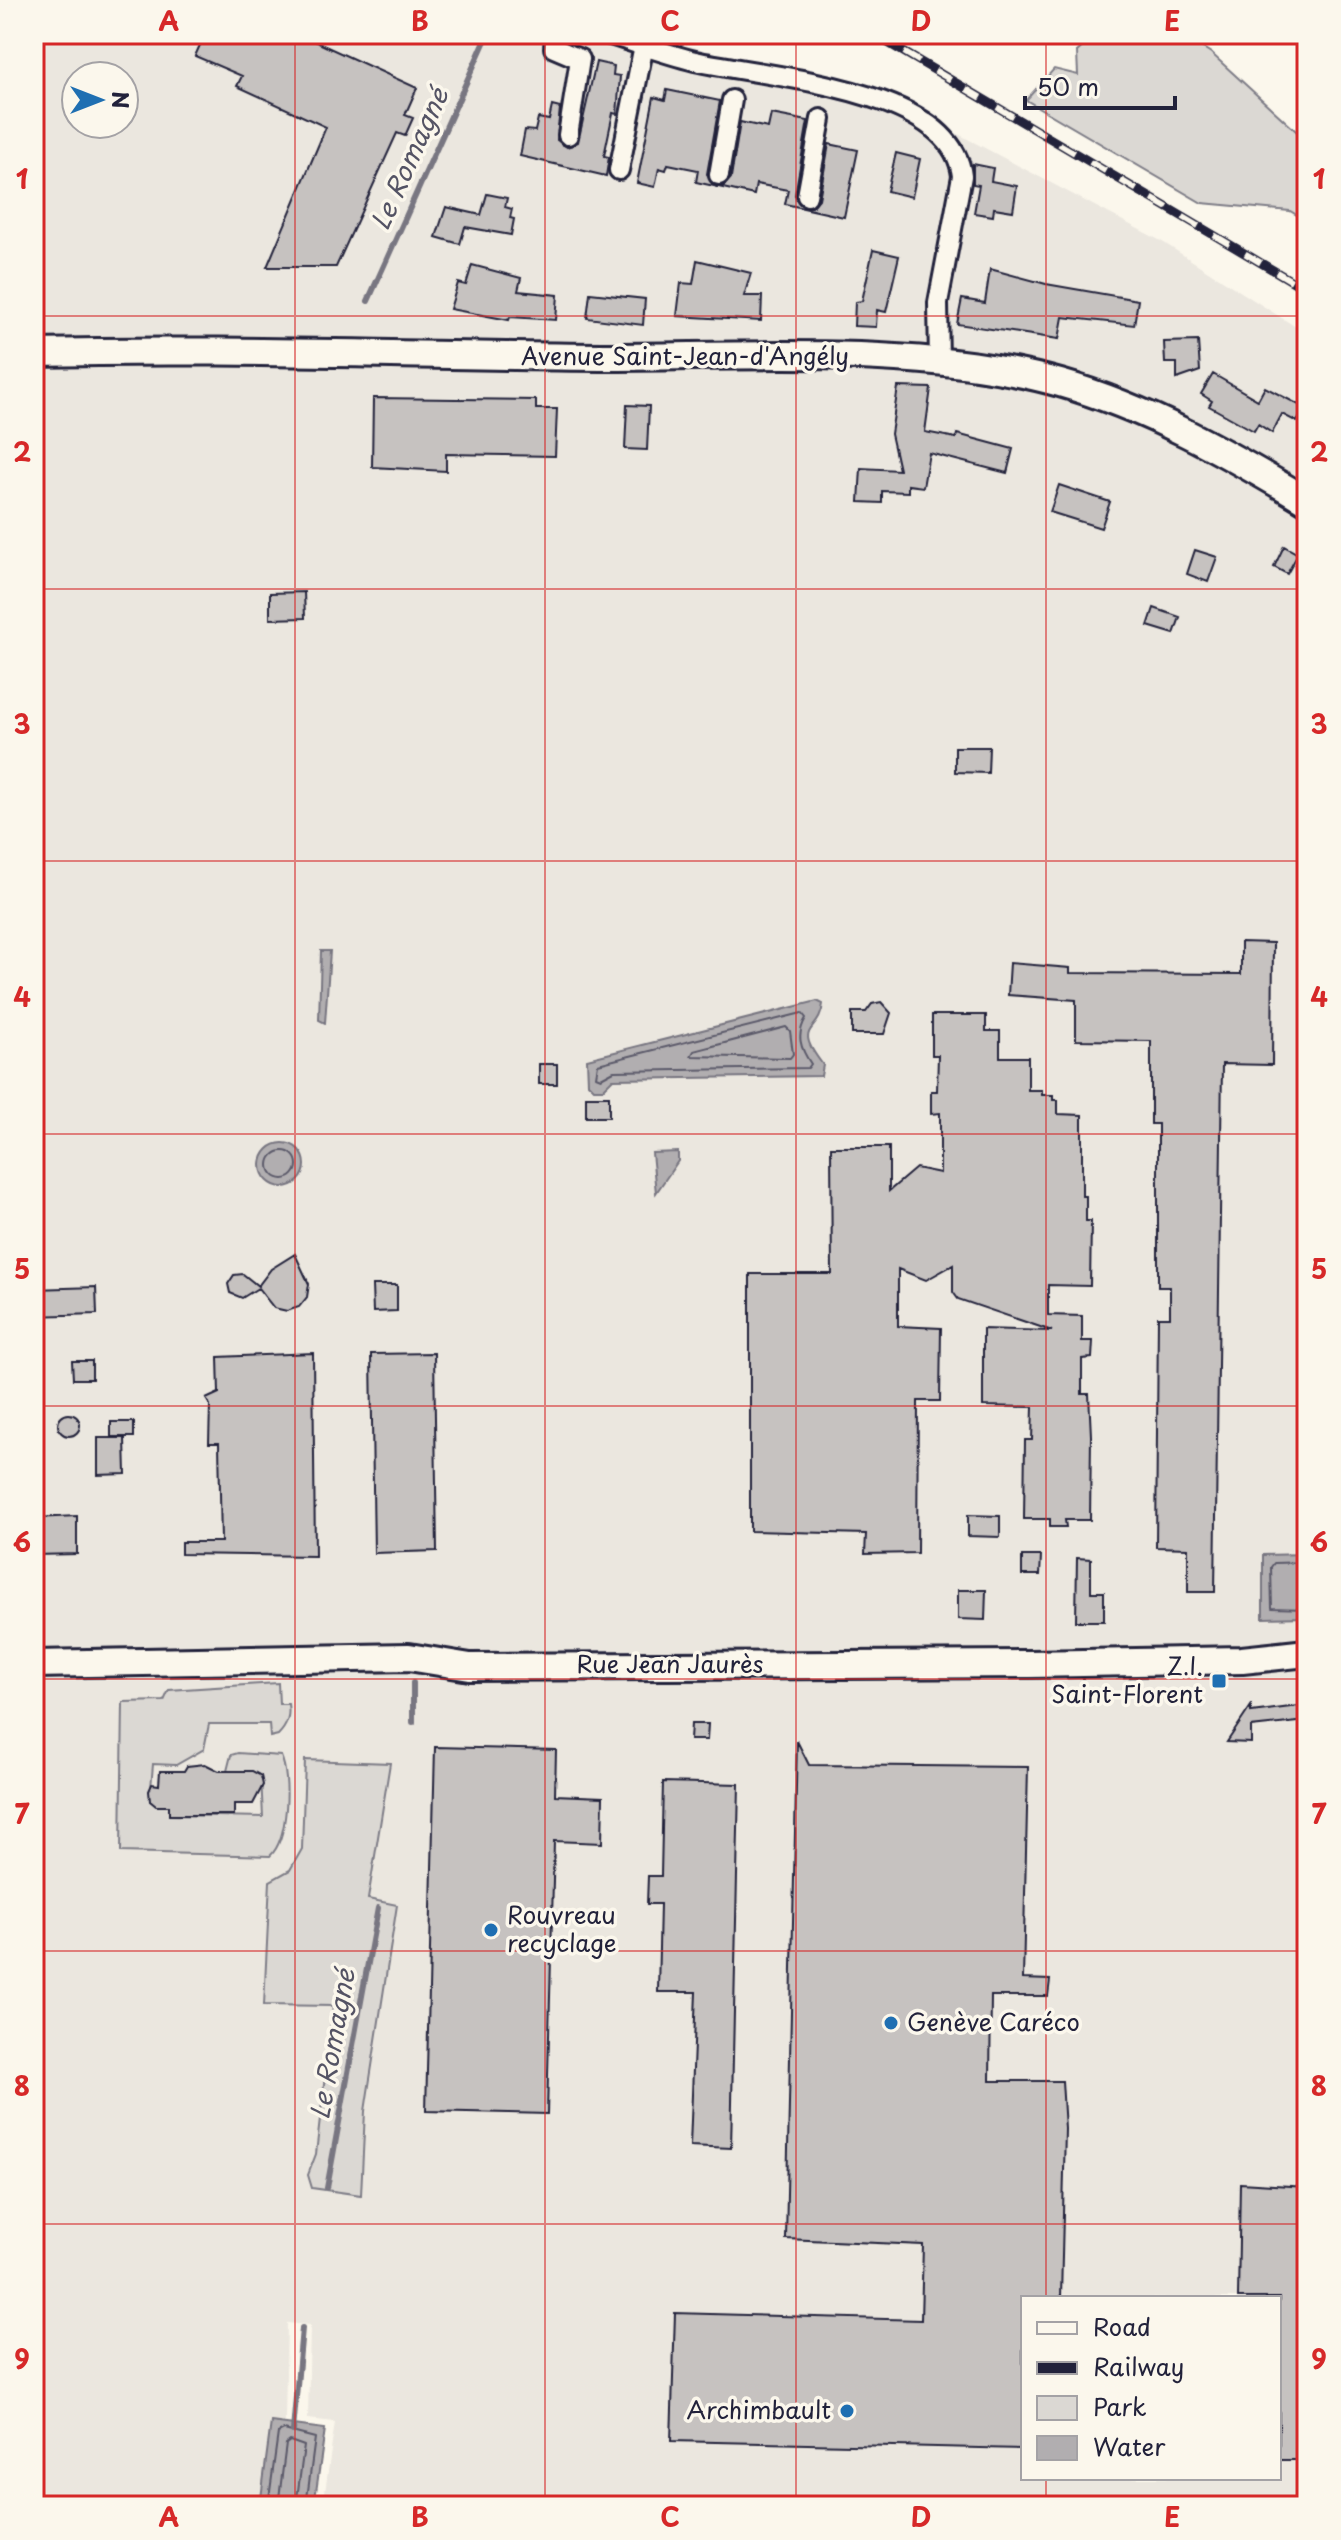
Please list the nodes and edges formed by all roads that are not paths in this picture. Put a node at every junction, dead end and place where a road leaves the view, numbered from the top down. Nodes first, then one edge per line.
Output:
1 (555, 34) edge
2 (607, 34) edge
3 (644, 45) junction
4 (732, 100) dead end
5 (821, 119) dead end
6 (568, 135) dead end
7 (619, 170) dead end
8 (719, 175) dead end
9 (807, 196) dead end
10 (34, 353) edge
11 (939, 362) junction
12 (1307, 501) edge
13 (1307, 1653) edge
14 (34, 1664) edge

1 - 6 street
2 - 3 street
3 - 7 street
3 - 11 street
4 - 8 street
5 - 9 street
10 - 11 main road, Avenue Saint-Jean-d'Angély
11 - 12 main road, Avenue Saint-Jean-d'Angély
13 - 14 main road, Rue Jean Jaurès

